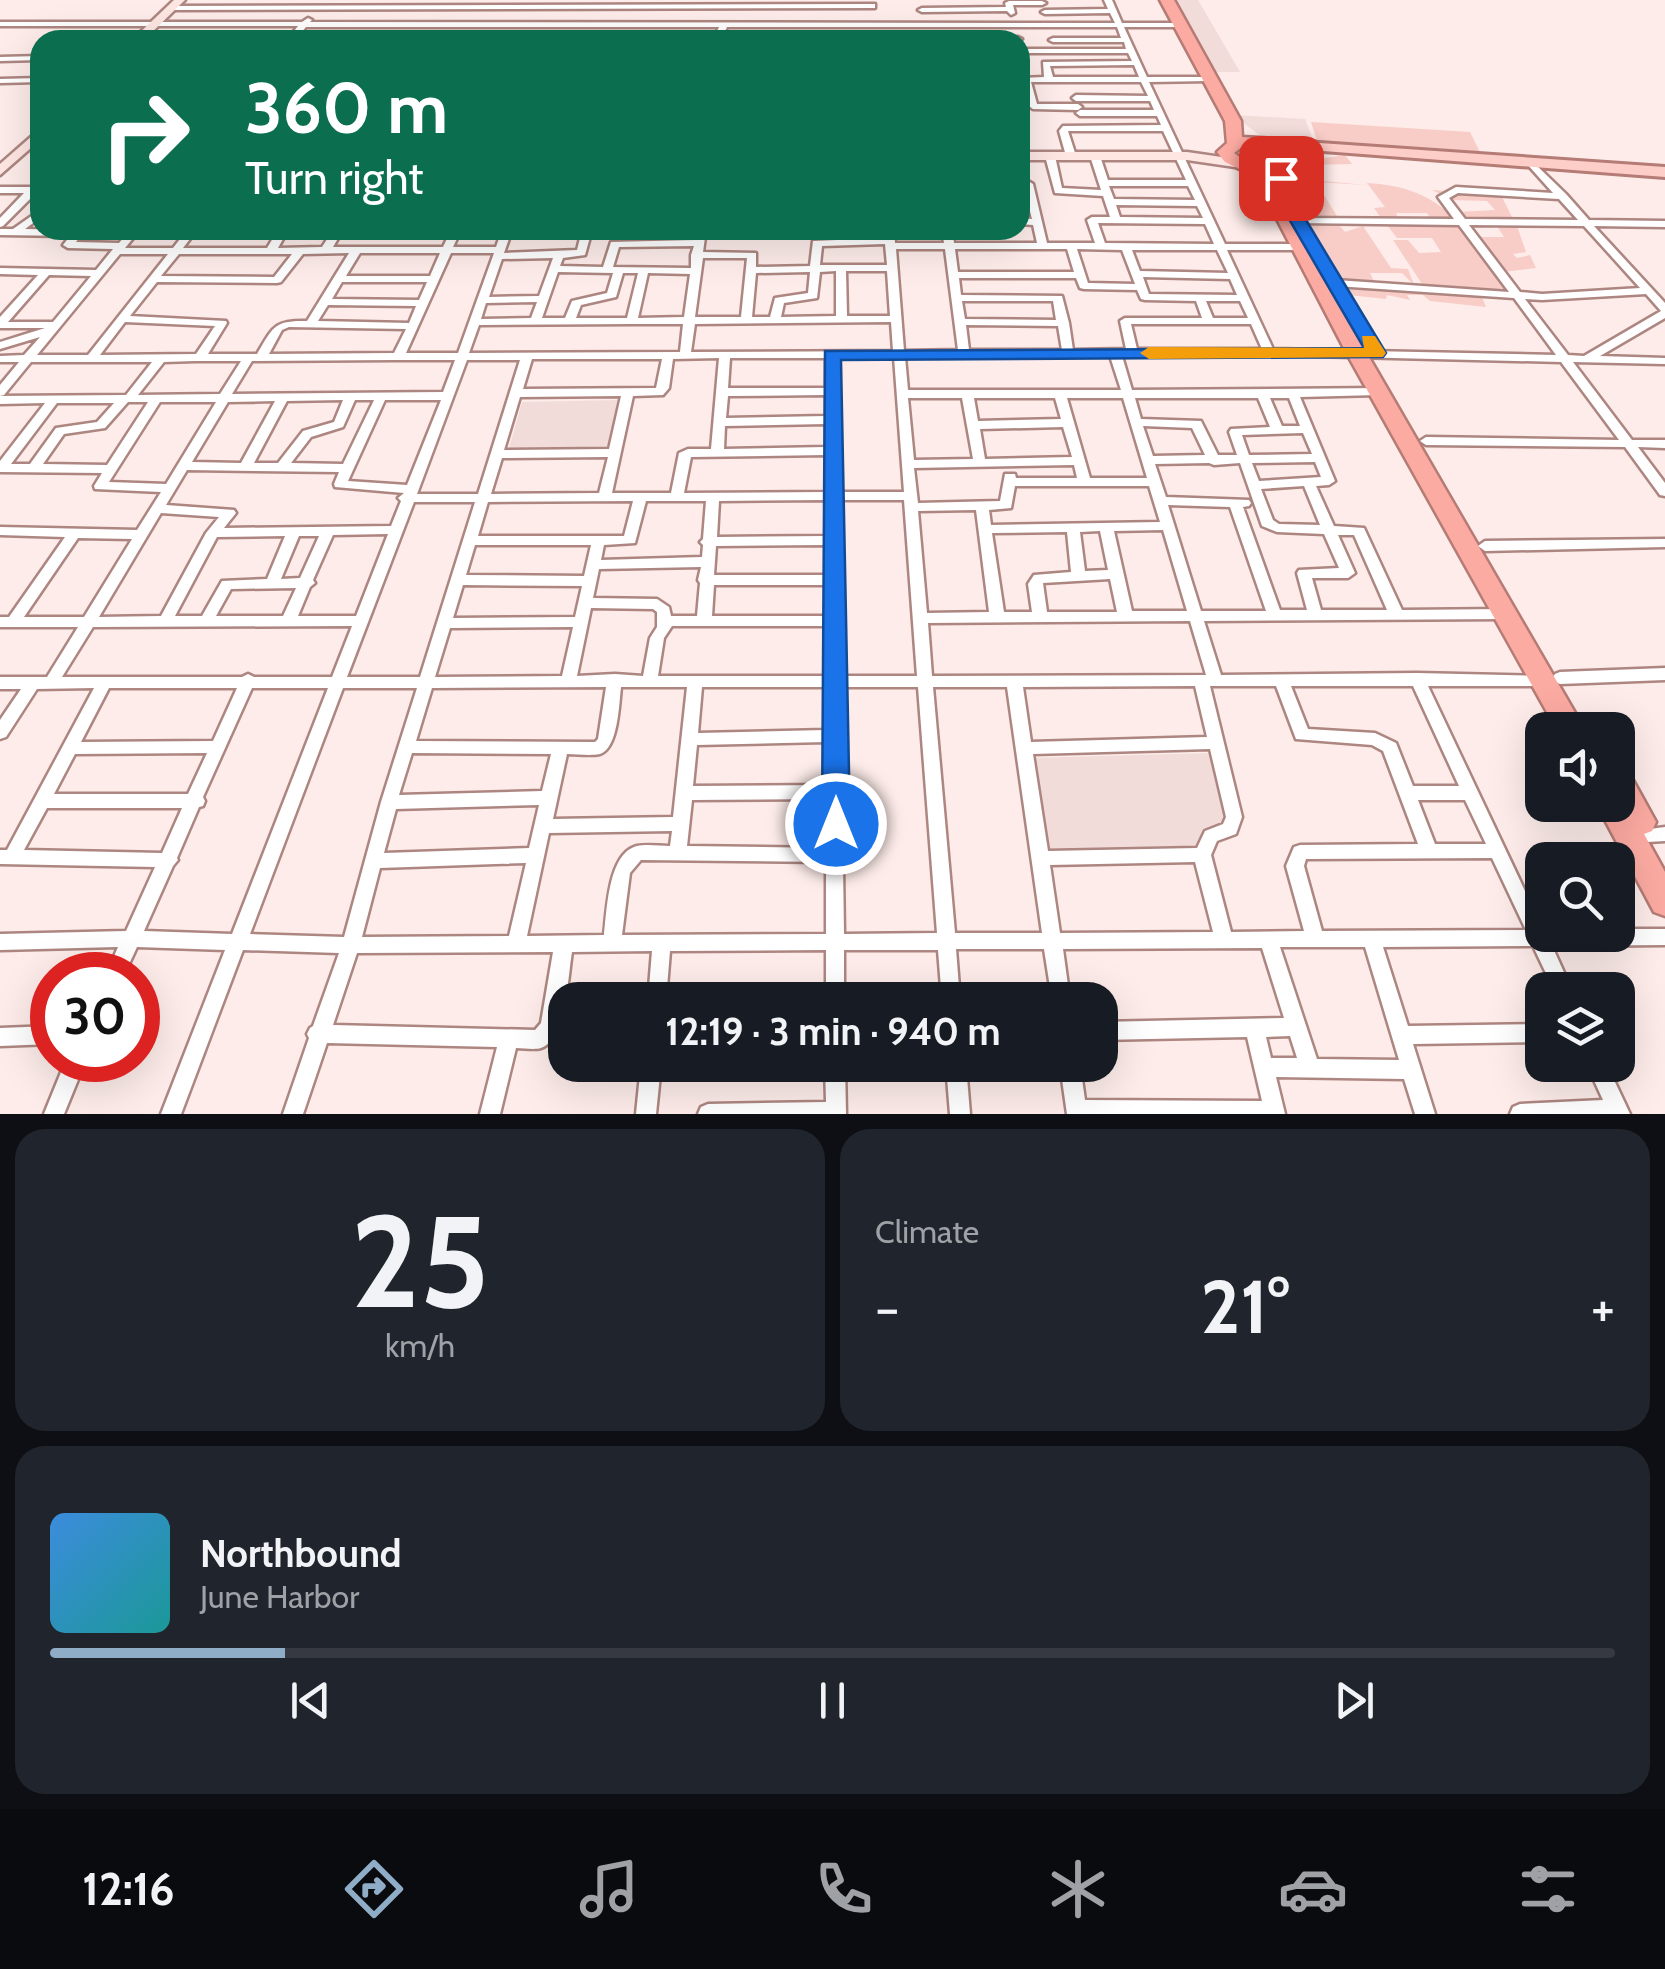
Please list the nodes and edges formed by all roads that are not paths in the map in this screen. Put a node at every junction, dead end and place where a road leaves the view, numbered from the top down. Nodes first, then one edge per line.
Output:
1 (287, 0) edge
2 (324, 0) edge
3 (364, 0) edge
4 (1108, 0) edge
5 (1166, 0) edge
6 (600, 3) edge
7 (639, 3) edge
8 (669, 3) edge
9 (700, 3) edge
10 (739, 3) edge
11 (775, 3) edge
12 (807, 3) edge
13 (838, 3) edge
14 (872, 3) edge
15 (175, 4) edge
16 (424, 4) edge
17 (459, 4) edge
18 (499, 4) edge
19 (562, 4) edge
20 (921, 5) edge
21 (984, 5) edge
22 (1043, 5) edge
23 (279, 8) junction
24 (318, 8) junction
25 (358, 8) junction
26 (1010, 9) junction
27 (1113, 11) junction
28 (0, 24) edge
29 (76, 24) junction
30 (154, 24) junction
31 (304, 24) junction
32 (346, 24) junction
33 (435, 24) junction
34 (448, 24) junction
35 (477, 24) junction
36 (545, 24) junction
37 (592, 24) junction
38 (633, 24) junction
39 (724, 24) junction
40 (735, 24) junction
41 (763, 24) junction
42 (832, 24) junction
43 (873, 24) junction
44 (924, 24) junction
45 (1119, 24) junction
46 (1014, 25) junction
47 (1049, 25) junction
48 (1181, 25) junction
49 (69, 30) edge
50 (148, 30) edge
51 (299, 30) edge
52 (342, 30) edge
53 (431, 30) edge
54 (474, 30) edge
55 (542, 30) edge
56 (589, 30) edge
57 (631, 30) edge
58 (722, 30) edge
59 (762, 30) edge
60 (832, 30) edge
61 (873, 30) edge
62 (923, 30) edge
63 (1015, 30) edge
64 (1053, 40) junction
65 (1126, 40) junction
66 (1030, 50) edge
67 (1056, 51) junction
68 (1131, 51) junction
69 (30, 58) edge
70 (0, 59) edge
71 (1137, 63) junction
72 (1058, 64) junction
73 (1210, 79) junction
74 (30, 80) edge
75 (1030, 80) edge
76 (1049, 80) junction
77 (1070, 80) junction
78 (1145, 80) junction
79 (0, 81) edge
80 (1153, 99) junction
81 (1030, 103) edge
82 (1078, 106) junction
83 (1158, 113) junction
84 (1233, 121) junction
85 (1086, 128) junction
86 (1164, 128) junction
87 (30, 140) edge
88 (1268, 143) junction
89 (1360, 152) junction
90 (1030, 155) edge
91 (1237, 155) junction
92 (1050, 156) junction
93 (1071, 156) junction
94 (1095, 156) junction
95 (1183, 156) junction
96 (7, 157) edge
97 (1289, 164) junction
98 (1532, 164) junction
99 (0, 171) edge
100 (1665, 172) edge
101 (1192, 183) junction
102 (1030, 184) edge
103 (1056, 184) junction
104 (0, 190) edge
105 (30, 190) edge
106 (1107, 193) junction
107 (30, 196) edge
108 (1563, 196) junction
109 (1030, 202) edge
110 (1201, 203) junction
111 (1116, 220) junction
112 (1297, 220) junction
113 (1209, 221) junction
114 (30, 222) edge
115 (1030, 222) edge
116 (1037, 222) junction
117 (1461, 223) junction
118 (0, 224) edge
119 (1590, 224) junction
120 (1665, 224) edge
121 (0, 232) edge
122 (16, 232) junction
123 (30, 232) edge
124 (73, 240) edge
125 (126, 240) edge
126 (183, 240) edge
127 (278, 240) edge
128 (332, 240) edge
129 (452, 240) edge
130 (503, 240) edge
131 (584, 240) edge
132 (643, 240) edge
133 (699, 240) edge
134 (826, 240) edge
135 (890, 240) edge
136 (898, 240) edge
137 (948, 240) edge
138 (642, 243) junction
139 (949, 246) junction
140 (1043, 246) junction
141 (1072, 246) junction
142 (1101, 246) junction
143 (1126, 246) junction
144 (1221, 247) junction
145 (1298, 247) junction
146 (119, 248) junction
147 (697, 249) junction
148 (271, 250) junction
149 (300, 250) junction
150 (326, 250) junction
151 (448, 250) junction
152 (174, 251) junction
153 (356, 251) junction
154 (498, 253) junction
155 (560, 255) junction
156 (554, 268) junction
157 (841, 268) junction
158 (892, 268) junction
159 (814, 269) junction
160 (613, 270) junction
161 (644, 270) junction
162 (751, 270) junction
163 (0, 272) edge
164 (46, 272) junction
165 (694, 272) junction
166 (99, 273) junction
167 (1052, 275) junction
168 (1080, 275) junction
169 (954, 276) junction
170 (1233, 276) junction
171 (153, 279) junction
172 (338, 279) junction
173 (435, 279) junction
174 (1137, 281) junction
175 (1336, 283) junction
176 (1647, 291) junction
177 (1516, 296) junction
178 (957, 298) junction
179 (1058, 298) junction
180 (1200, 298) junction
181 (1243, 298) junction
182 (544, 299) junction
183 (482, 300) junction
184 (323, 302) junction
185 (424, 302) junction
186 (1665, 311) edge
187 (122, 319) junction
188 (688, 320) junction
189 (746, 320) junction
190 (775, 320) junction
191 (842, 320) junction
192 (897, 320) junction
193 (1208, 320) junction
194 (536, 321) junction
195 (569, 321) junction
196 (632, 321) junction
197 (474, 322) junction
198 (959, 322) junction
199 (1064, 322) junction
200 (1253, 322) junction
201 (0, 324) edge
202 (310, 325) junction
203 (413, 326) junction
204 (54, 328) junction
205 (0, 346) edge
206 (1269, 352) junction
207 (1068, 353) junction
208 (1114, 353) junction
209 (1132, 353) junction
210 (1366, 353) junction
211 (832, 354) junction
212 (899, 354) junction
213 (964, 354) junction
214 (668, 355) junction
215 (685, 355) junction
216 (724, 355) junction
217 (526, 356) junction
218 (462, 357) junction
219 (398, 358) junction
220 (0, 359) edge
221 (28, 359) junction
222 (91, 359) junction
223 (160, 359) junction
224 (199, 359) junction
225 (254, 359) junction
226 (1562, 360) junction
227 (1585, 360) junction
228 (1665, 361) edge
229 (833, 391) junction
230 (1378, 391) junction
231 (0, 392) edge
232 (628, 392) junction
233 (724, 392) junction
234 (515, 393) junction
235 (1127, 393) junction
236 (902, 394) junction
237 (966, 394) junction
238 (1060, 394) junction
239 (1262, 394) junction
240 (1293, 394) junction
241 (448, 396) junction
242 (223, 397) junction
243 (351, 397) junction
244 (381, 397) junction
245 (128, 398) junction
246 (157, 398) junction
247 (283, 398) junction
248 (54, 399) junction
249 (0, 400) edge
250 (834, 420) junction
251 (720, 422) junction
252 (1136, 422) junction
253 (1068, 423) junction
254 (972, 425) junction
255 (1308, 429) junction
256 (1277, 430) junction
257 (1426, 442) junction
258 (1627, 443) junction
259 (1665, 444) edge
260 (834, 451) junction
261 (716, 452) junction
262 (615, 453) junction
263 (496, 454) junction
264 (1321, 458) junction
265 (1147, 460) junction
266 (1244, 460) junction
267 (1079, 461) junction
268 (1214, 461) junction
269 (1009, 463) junction
270 (908, 464) junction
271 (980, 464) junction
272 (182, 466) junction
273 (245, 467) junction
274 (1, 468) edge
275 (33, 468) junction
276 (112, 468) junction
277 (282, 468) junction
278 (348, 468) junction
279 (1010, 482) junction
280 (1085, 482) junction
281 (1154, 482) junction
282 (1253, 484) junction
283 (1309, 484) junction
284 (170, 488) junction
285 (1665, 492) edge
286 (407, 493) junction
287 (713, 496) junction
288 (832, 496) junction
289 (605, 497) junction
290 (641, 497) junction
291 (677, 497) junction
292 (483, 498) junction
293 (1160, 501) junction
294 (910, 502) junction
295 (1260, 502) junction
296 (1235, 503) junction
297 (982, 506) junction
298 (156, 509) junction
299 (1168, 526) junction
300 (1106, 527) junction
301 (1072, 528) junction
302 (1329, 528) junction
303 (987, 529) junction
304 (393, 530) junction
305 (0, 531) edge
306 (328, 531) junction
307 (294, 532) junction
308 (213, 533) junction
309 (74, 534) junction
310 (140, 535) junction
311 (632, 538) junction
312 (834, 540) junction
313 (469, 542) junction
314 (598, 542) junction
315 (707, 542) junction
316 (1665, 543) edge
317 (1486, 546) junction
318 (706, 562) junction
319 (632, 564) junction
320 (591, 573) junction
321 (1078, 574) junction
322 (1116, 574) junction
323 (457, 580) junction
324 (704, 580) junction
325 (834, 580) junction
326 (273, 582) junction
327 (308, 582) junction
328 (585, 603) junction
329 (1195, 613) junction
330 (1274, 613) junction
331 (1315, 613) junction
332 (1125, 614) junction
333 (1396, 614) junction
334 (1506, 614) junction
335 (997, 616) junction
336 (1040, 616) junction
337 (920, 618) junction
338 (704, 620) junction
339 (835, 621) junction
340 (6, 622) edge
341 (165, 622) junction
342 (206, 622) junction
343 (288, 622) junction
344 (358, 622) junction
345 (581, 622) junction
346 (444, 623) junction
347 (85, 625) junction
348 (663, 625) junction
349 (1665, 674) edge
350 (1417, 679) junction
351 (1552, 679) junction
352 (248, 680) junction
353 (336, 680) junction
354 (426, 680) junction
355 (569, 680) junction
356 (615, 680) junction
357 (650, 680) junction
358 (694, 680) junction
359 (836, 680) junction
360 (925, 680) junction
361 (1014, 680) junction
362 (1208, 680) junction
363 (1281, 680) junction
364 (105, 682) junction
365 (0, 683) edge
366 (33, 683) junction
367 (51, 683) junction
368 (1564, 712) edge
369 (1576, 712) edge
370 (0, 733) edge
371 (836, 736) junction
372 (689, 739) junction
373 (1216, 744) junction
374 (406, 747) junction
375 (70, 748) junction
376 (220, 748) junction
377 (1024, 748) junction
378 (560, 749) junction
379 (836, 792) junction
380 (684, 793) junction
381 (1471, 793) junction
382 (1408, 794) junction
383 (549, 798) junction
384 (42, 801) junction
385 (197, 801) junction
386 (390, 802) junction
387 (1635, 805) edge
388 (1621, 822) edge
389 (681, 824) junction
390 (544, 826) junction
391 (1656, 834) edge
392 (1429, 852) junction
393 (1499, 852) junction
394 (678, 854) junction
395 (536, 855) junction
396 (836, 855) junction
397 (1202, 856) junction
398 (6, 857) edge
399 (1040, 858) junction
400 (170, 860) junction
401 (374, 861) junction
402 (1665, 866) edge
403 (1665, 902) edge
404 (1525, 907) edge
405 (1525, 936) edge
406 (1635, 937) edge
407 (1665, 937) edge
408 (1268, 938) junction
409 (1315, 938) junction
410 (1371, 938) junction
411 (133, 939) junction
412 (1224, 939) junction
413 (1052, 940) junction
414 (835, 941) junction
415 (946, 941) junction
416 (0, 942) edge
417 (662, 942) junction
418 (516, 943) junction
419 (564, 943) junction
420 (612, 943) junction
421 (236, 945) junction
422 (351, 946) junction
423 (126, 952) edge
424 (659, 982) edge
425 (835, 982) edge
426 (949, 982) edge
427 (1058, 982) edge
428 (1296, 1027) junction
429 (1254, 1028) junction
430 (1118, 1031) edge
431 (1525, 1032) edge
432 (317, 1034) junction
433 (1400, 1035) junction
434 (30, 1036) edge
435 (0, 1038) edge
436 (509, 1038) junction
437 (1264, 1068) junction
438 (1310, 1068) junction
439 (1410, 1070) junction
440 (67, 1082) edge
441 (649, 1082) edge
442 (836, 1082) edge
443 (957, 1082) edge
444 (1073, 1082) edge
445 (1606, 1082) edge
446 (1077, 1112) edge
447 (1275, 1112) edge
448 (1619, 1112) edge
449 (836, 1113) edge
450 (54, 1114) edge
451 (171, 1114) edge
452 (292, 1114) edge
453 (490, 1114) edge
454 (646, 1114) edge
455 (708, 1114) edge
456 (960, 1114) edge
457 (1425, 1114) edge
458 (1520, 1114) edge

1 - 23 street
2 - 24 street
3 - 25 street
4 - 27 street
5 - 48 highway
6 - 7 street
6 - 19 street
6 - 37 street
7 - 8 street
8 - 9 street
9 - 10 street
10 - 11 street
10 - 40 street
11 - 12 street
12 - 13 street
13 - 14 street
14 - 43 street
15 - 23 street
15 - 30 street
16 - 17 street
16 - 25 street
17 - 18 street
17 - 34 street
18 - 19 street
20 - 21 street
20 - 44 street
21 - 26 street
22 - 26 street
22 - 27 street
22 - 47 street
23 - 24 street
24 - 25 street
24 - 31 street
26 - 46 street
27 - 45 street
28 - 29 street
29 - 30 street
29 - 49 street
30 - 31 street
30 - 50 street
31 - 32 street
31 - 51 street
32 - 33 street
32 - 52 street
33 - 34 street
33 - 53 street
34 - 35 street
35 - 36 street
35 - 54 street
36 - 37 street
36 - 55 street
37 - 38 street
37 - 56 street
38 - 39 street
38 - 57 street
39 - 40 street
39 - 58 street
40 - 41 street
41 - 42 street
41 - 59 street
42 - 43 street
42 - 60 street
43 - 44 street
43 - 61 street
44 - 46 street
44 - 62 street
45 - 47 street
45 - 48 street
45 - 65 street
46 - 47 street
46 - 63 street
47 - 64 street
48 - 73 highway
64 - 65 street
64 - 67 street
65 - 68 street
66 - 67 street
67 - 68 street
67 - 72 street
68 - 71 street
69 - 70 street
71 - 72 street
71 - 78 street
72 - 76 street
73 - 78 street
73 - 84 highway
74 - 79 street
75 - 76 street
76 - 77 street
77 - 78 street
77 - 82 street
78 - 80 street
80 - 82 street
80 - 83 street
81 - 82 street
82 - 83 street
82 - 85 street
83 - 86 street
84 - 88 highway
84 - 91 highway
85 - 86 street
85 - 93 street
86 - 95 street
87 - 96 street
88 - 89 main road
88 - 91 highway
88 - 97 highway
89 - 97 main road
89 - 98 main road
90 - 92 street
91 - 95 street
91 - 97 highway
91 - 145 highway
92 - 93 street
92 - 103 street
93 - 94 street
94 - 95 street
94 - 106 street
95 - 101 street
96 - 99 street
97 - 112 highway
98 - 100 main road
98 - 108 street
101 - 106 street
101 - 110 street
102 - 103 street
103 - 106 street
104 - 105 street
106 - 110 street
106 - 111 street
107 - 118 street
108 - 117 street
108 - 119 street
109 - 116 street
110 - 113 street
111 - 113 street
111 - 142 street
112 - 117 street
112 - 175 highway
113 - 144 street
114 - 122 street
115 - 116 street
116 - 140 street
117 - 119 street
117 - 177 street
119 - 120 street
119 - 176 street
121 - 122 street
122 - 123 street
124 - 146 street
125 - 146 street
126 - 152 street
127 - 148 street
128 - 150 street
129 - 151 street
130 - 154 street
131 - 155 street
132 - 138 street
133 - 147 street
134 - 159 street
135 - 158 street
136 - 139 street
137 - 139 street
138 - 147 street
138 - 160 street
139 - 140 street
139 - 169 street
140 - 141 street
141 - 142 street
141 - 168 street
142 - 143 street
143 - 144 street
143 - 174 street
144 - 145 street
144 - 170 street
145 - 210 highway
146 - 152 street
146 - 166 street
147 - 162 street
147 - 165 street
148 - 149 street
148 - 152 street
149 - 150 street
149 - 171 street
150 - 153 street
151 - 153 street
151 - 154 street
151 - 173 street
152 - 171 street
153 - 172 street
154 - 155 street
154 - 183 street
155 - 156 street
156 - 160 street
156 - 182 street
157 - 158 street
157 - 159 street
157 - 191 street
158 - 192 street
159 - 162 street
159 - 190 street
160 - 161 street
160 - 195 street
161 - 165 street
161 - 196 street
162 - 189 street
163 - 164 street
164 - 166 street
164 - 201 street
165 - 188 street
166 - 204 street
167 - 168 street
167 - 169 street
167 - 179 street
168 - 174 street
169 - 178 street
170 - 174 street
170 - 181 street
171 - 187 street
172 - 173 street
172 - 184 street
173 - 185 street
174 - 180 street
175 - 177 street
175 - 210 highway
176 - 177 street
176 - 186 street
177 - 226 street
178 - 179 street
178 - 198 street
179 - 199 street
180 - 181 street
180 - 193 street
181 - 200 street
182 - 183 street
182 - 194 street
183 - 197 street
184 - 185 street
184 - 202 street
185 - 203 street
186 - 227 street
187 - 222 street
187 - 224 street
188 - 189 street
188 - 196 street
188 - 215 street
189 - 190 street
190 - 191 street
191 - 192 street
192 - 212 street
193 - 200 street
193 - 209 street
194 - 195 street
194 - 197 street
195 - 196 street
197 - 218 street
198 - 199 street
198 - 213 street
199 - 207 street
200 - 206 street
201 - 204 street
202 - 203 street
202 - 225 street
203 - 219 street
204 - 205 street
204 - 221 street
206 - 209 street
206 - 210 street
207 - 208 street
207 - 213 street
208 - 209 street
208 - 235 street
210 - 226 street
210 - 230 highway
210 - 257 highway
211 - 212 street
211 - 216 street
211 - 229 street
212 - 213 street
212 - 236 street
214 - 215 street
214 - 217 street
214 - 232 street
215 - 216 street
216 - 233 street
217 - 218 street
217 - 234 street
218 - 219 street
218 - 241 street
219 - 225 street
220 - 221 street
221 - 222 street
221 - 231 street
222 - 223 street
223 - 224 street
223 - 245 street
224 - 225 street
225 - 242 street
226 - 227 street
226 - 258 street
227 - 228 street
229 - 233 street
229 - 250 street
230 - 240 street
230 - 334 highway
232 - 234 street
232 - 262 street
233 - 251 street
234 - 263 street
235 - 238 street
235 - 239 street
235 - 252 street
236 - 237 street
236 - 270 street
237 - 238 street
237 - 254 street
238 - 253 street
239 - 240 street
239 - 256 street
240 - 255 street
241 - 244 street
241 - 286 street
242 - 246 street
242 - 247 street
242 - 272 street
243 - 244 street
243 - 247 street
243 - 277 street
244 - 278 street
245 - 246 street
245 - 248 street
245 - 275 street
246 - 276 street
247 - 273 street
248 - 249 street
248 - 274 street
250 - 251 street
250 - 260 street
251 - 261 street
252 - 265 street
252 - 268 street
253 - 254 street
253 - 267 street
254 - 271 street
255 - 256 street
255 - 264 street
256 - 266 street
257 - 258 street
257 - 317 highway
258 - 259 street
258 - 285 street
260 - 261 street
260 - 288 street
261 - 291 street
262 - 263 street
262 - 289 street
263 - 292 street
264 - 266 street
264 - 283 street
265 - 268 street
265 - 281 street
266 - 268 street
266 - 282 street
267 - 269 street
267 - 280 street
269 - 271 street
269 - 279 street
270 - 271 street
270 - 294 street
272 - 273 street
272 - 284 street
273 - 277 street
274 - 275 street
275 - 276 street
276 - 284 street
277 - 278 street
278 - 286 street
279 - 280 street
279 - 297 street
280 - 281 street
281 - 293 street
282 - 283 street
282 - 295 street
283 - 302 street
284 - 298 street
286 - 292 street
286 - 304 street
287 - 288 street
287 - 291 street
287 - 315 street
288 - 294 street
288 - 312 street
289 - 290 street
289 - 292 street
290 - 291 street
290 - 311 street
292 - 313 street
293 - 296 street
293 - 299 street
294 - 297 street
294 - 337 street
295 - 296 street
295 - 302 street
296 - 330 street
297 - 303 street
298 - 308 street
298 - 310 street
299 - 300 street
299 - 329 street
300 - 301 street
300 - 322 street
301 - 303 street
301 - 321 street
302 - 331 street
302 - 333 street
303 - 335 street
304 - 306 street
304 - 344 street
305 - 309 street
306 - 307 street
306 - 327 street
307 - 308 street
307 - 326 street
308 - 341 street
309 - 310 street
309 - 340 street
310 - 347 street
311 - 314 street
311 - 319 street
312 - 315 street
312 - 325 street
313 - 314 street
313 - 323 street
314 - 320 street
315 - 318 street
316 - 317 street
317 - 351 highway
318 - 319 street
318 - 324 street
319 - 320 street
320 - 323 street
320 - 328 street
321 - 322 street
321 - 336 street
322 - 332 street
323 - 346 street
324 - 325 street
324 - 338 street
325 - 339 street
326 - 327 street
326 - 342 street
327 - 343 street
328 - 345 street
328 - 348 street
329 - 330 street
329 - 332 street
329 - 362 street
330 - 331 street
331 - 333 street
332 - 336 street
333 - 334 street
334 - 351 highway
335 - 336 street
335 - 337 street
337 - 360 street
338 - 339 street
338 - 348 street
339 - 359 street
340 - 347 street
341 - 342 street
341 - 347 street
342 - 343 street
343 - 344 street
344 - 353 street
345 - 346 street
345 - 355 street
346 - 354 street
347 - 367 street
348 - 357 street
349 - 351 street
350 - 351 street
350 - 363 street
350 - 381 street
351 - 368 highway
351 - 369 highway
352 - 353 street
352 - 364 street
352 - 376 street
353 - 354 street
353 - 421 street
354 - 355 street
354 - 374 street
355 - 356 street
356 - 357 street
356 - 378 street
357 - 358 street
358 - 359 street
358 - 372 street
359 - 360 street
359 - 371 street
360 - 361 street
360 - 415 street
361 - 362 street
361 - 377 street
362 - 363 street
362 - 373 street
363 - 382 street
364 - 367 street
364 - 375 street
365 - 366 street
366 - 367 street
366 - 370 street
371 - 372 street
371 - 379 street
372 - 380 street
373 - 377 street
373 - 397 street
374 - 378 street
374 - 386 street
375 - 376 street
375 - 384 street
376 - 385 street
377 - 399 street
378 - 383 street
379 - 380 street
379 - 396 street
380 - 389 street
381 - 382 street
381 - 393 street
382 - 392 street
383 - 386 street
383 - 390 street
384 - 385 street
384 - 398 street
385 - 400 street
386 - 401 street
387 - 391 highway
388 - 403 highway
389 - 390 street
389 - 394 street
390 - 395 street
391 - 402 highway
392 - 393 street
392 - 409 street
393 - 404 street
394 - 396 street
394 - 420 street
395 - 401 street
395 - 418 street
396 - 414 street
397 - 399 street
397 - 412 street
398 - 400 street
399 - 413 street
400 - 411 street
401 - 422 street
405 - 410 street
406 - 407 street
408 - 409 street
408 - 412 street
408 - 428 street
409 - 410 street
410 - 433 street
411 - 416 street
411 - 421 street
411 - 423 street
412 - 413 street
413 - 415 street
413 - 427 street
414 - 415 street
414 - 417 street
414 - 425 street
415 - 426 street
417 - 420 street
417 - 424 street
418 - 419 street
418 - 422 street
419 - 420 street
419 - 436 street
421 - 422 street
421 - 451 street
422 - 432 street
428 - 429 street
428 - 438 street
429 - 430 street
429 - 437 street
431 - 433 street
432 - 436 street
432 - 452 street
433 - 439 street
434 - 435 street
436 - 453 street
437 - 438 street
437 - 447 street
438 - 439 street
439 - 457 street
440 - 450 street
441 - 454 street
442 - 449 street
443 - 456 street
444 - 446 street
445 - 448 street
446 - 447 street
448 - 458 street
449 - 455 street

